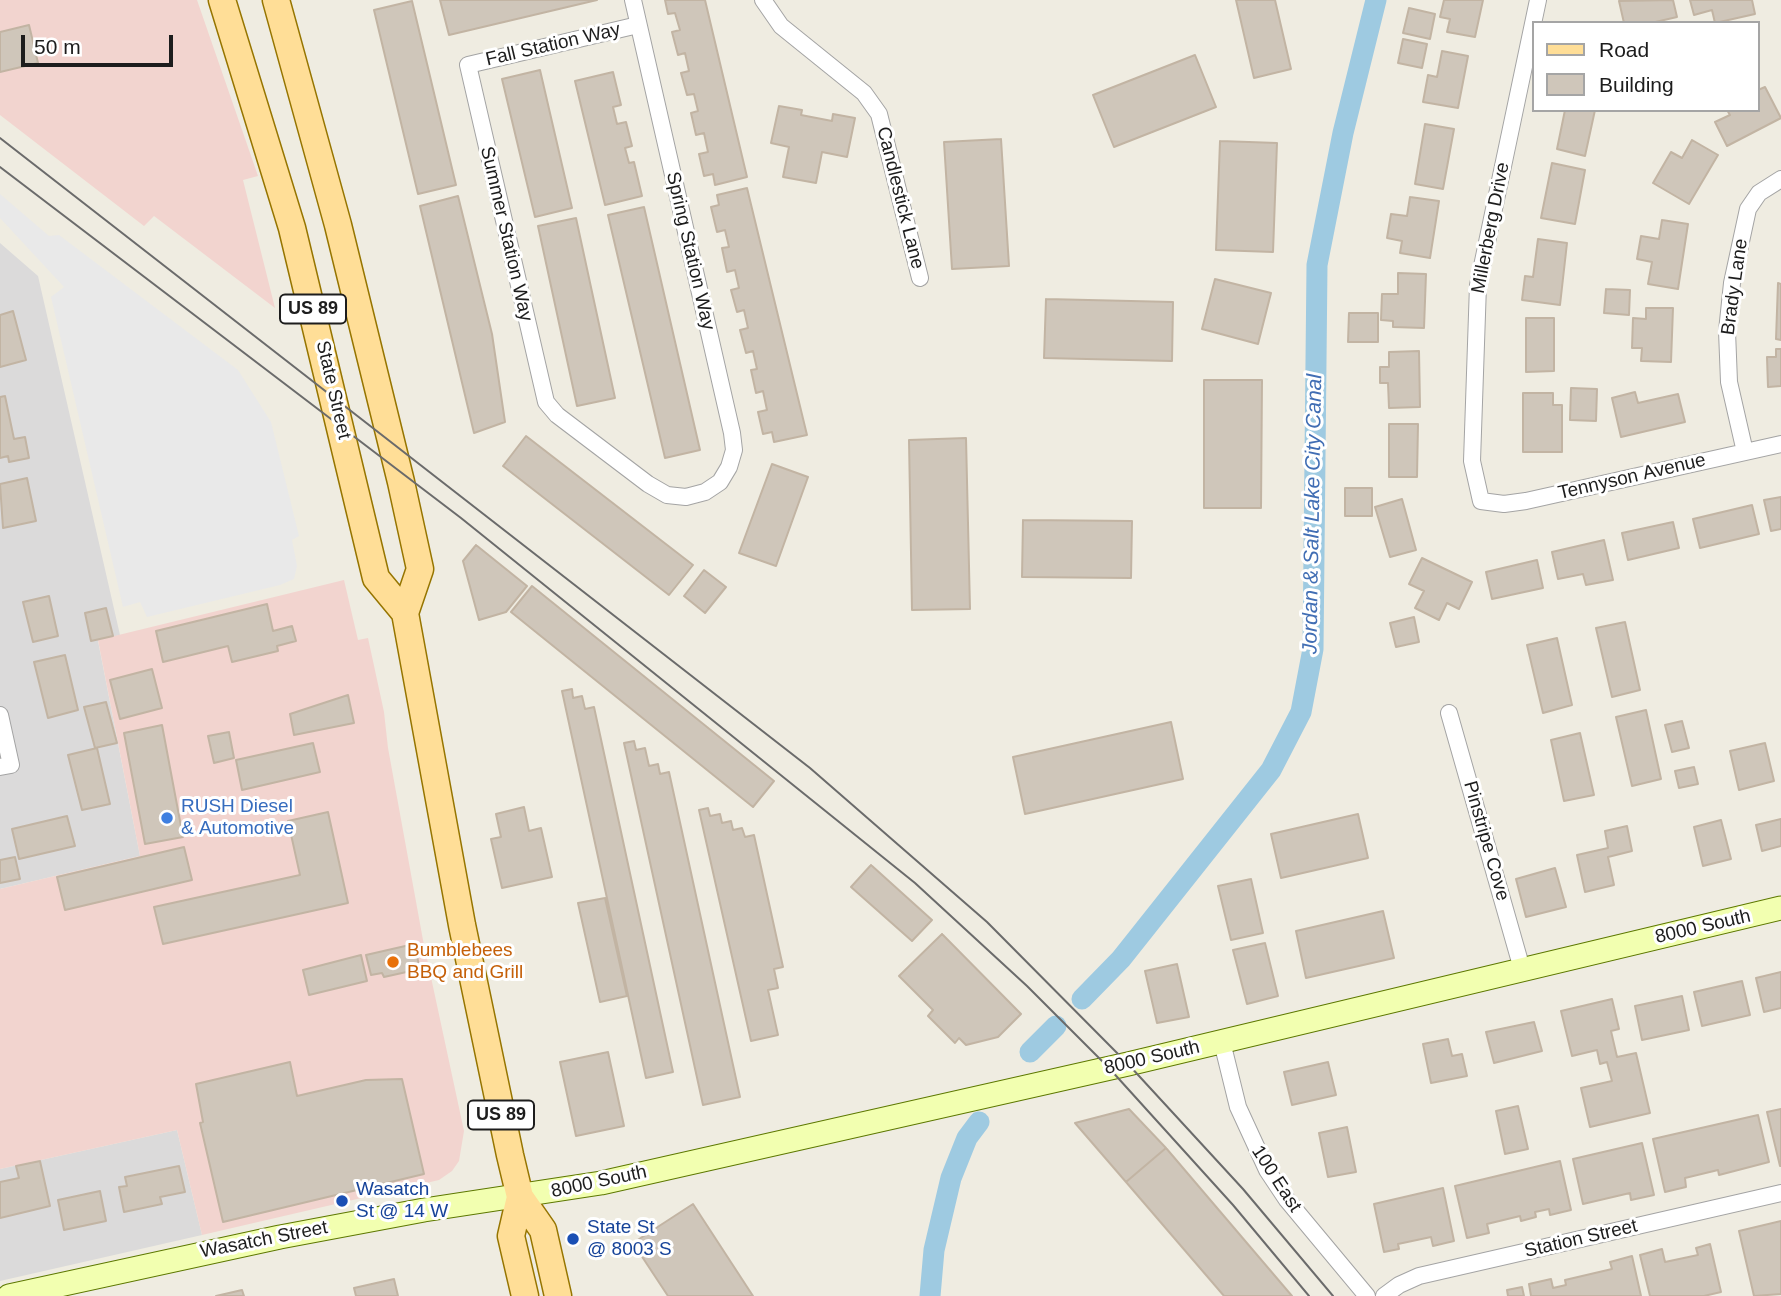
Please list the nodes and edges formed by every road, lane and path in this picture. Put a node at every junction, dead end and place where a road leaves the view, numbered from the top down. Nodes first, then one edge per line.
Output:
1 (222, 0) edge
2 (276, 0) edge
3 (633, 0) edge
4 (763, 0) edge
5 (1538, 0) edge
6 (1534, 21) edge
7 (638, 25) junction
8 (1532, 28) edge
9 (468, 65) joint
10 (1781, 178) edge
11 (920, 278) dead end
12 (546, 401) joint
13 (1781, 444) edge
14 (1745, 452) junction
15 (1481, 501) joint
16 (405, 613) junction
17 (1449, 713) dead end
18 (0, 715) edge
19 (6, 766) edge
20 (1781, 908) edge
21 (1522, 969) junction
22 (1222, 1042) junction
23 (1781, 1193) edge
24 (520, 1197) junction
25 (9, 1296) edge
26 (525, 1296) edge
27 (558, 1296) edge
28 (1367, 1296) edge
29 (1384, 1296) edge

1 - 16 main road, State Street / US 89
2 - 16 main road, State Street
3 - 7 street, Spring Station Way
4 - 11 street, Candlestick Lane
5 - 6 street, Millerberg Drive
7 - 9 street, Fall Station Way
7 - 12 street, Spring Station Way
8 - 15 street, Millerberg Drive
9 - 12 street, Summer Station Way
10 - 14 street, Brady Lane
13 - 14 street, Tennyson Avenue
14 - 15 street, Tennyson Avenue
16 - 24 main road, State Street / US 89
17 - 21 street, Pinstripe Cove
18 - 19 street
20 - 21 street, 8000 South
21 - 22 street, 8000 South
22 - 24 street, 8000 South
22 - 28 street, 100 East
23 - 29 street, Station Street
24 - 25 street, Wasatch Street
24 - 26 main road, State Street / US 89
24 - 27 main road, State Street / US 89

